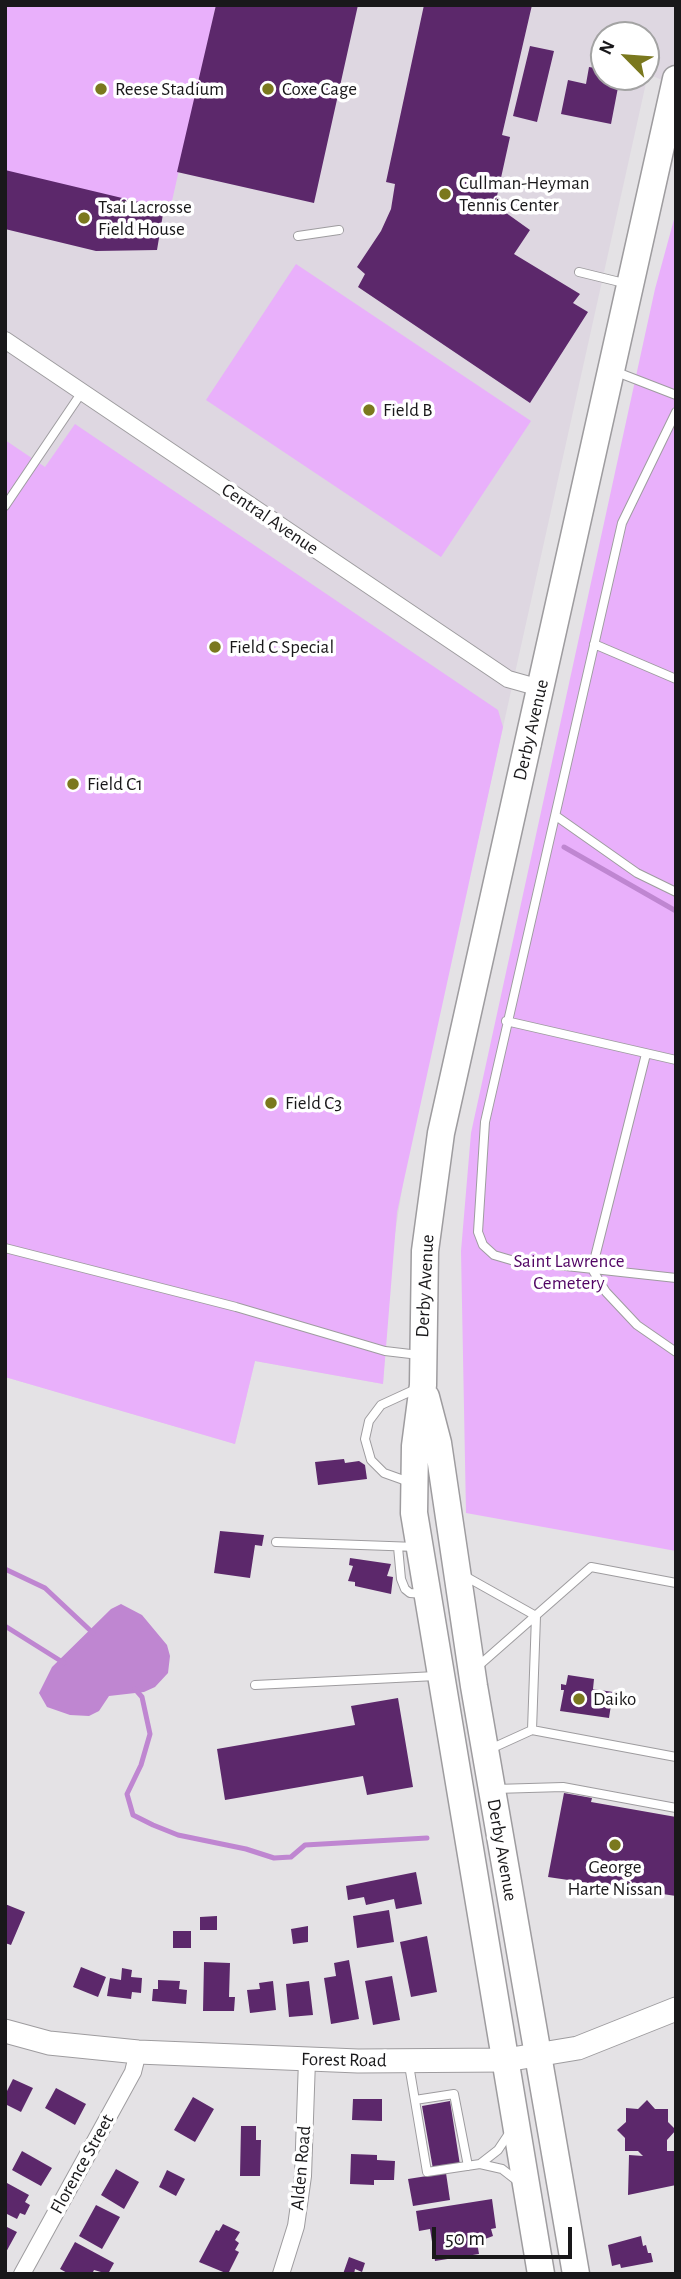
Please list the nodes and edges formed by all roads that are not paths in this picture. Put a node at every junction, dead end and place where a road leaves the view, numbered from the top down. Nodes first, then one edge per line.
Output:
1 (676, 79) edge
2 (339, 230) dead end
3 (298, 236) dead end
4 (579, 272) dead end
5 (631, 284) junction
6 (5, 340) edge
7 (611, 370) junction
8 (82, 391) junction
9 (676, 395) edge
10 (676, 412) edge
11 (5, 506) edge
12 (594, 644) junction
13 (676, 679) edge
14 (540, 688) junction
15 (556, 816) junction
16 (676, 891) edge
17 (506, 1021) junction
18 (646, 1054) junction
19 (676, 1060) edge
20 (5, 1248) edge
21 (592, 1269) junction
22 (676, 1278) edge
23 (676, 1352) edge
24 (422, 1355) junction
25 (423, 1385) junction
26 (414, 1484) junction
27 (275, 1542) dead end
28 (409, 1547) junction
29 (457, 1572) junction
30 (676, 1583) edge
31 (536, 1616) junction
32 (471, 1672) junction
33 (439, 1676) junction
34 (255, 1685) dead end
35 (532, 1730) junction
36 (485, 1751) junction
37 (676, 1757) edge
38 (491, 1789) junction
39 (676, 1808) edge
40 (676, 2009) edge
41 (5, 2031) edge
42 (138, 2052) junction
43 (538, 2057) junction
44 (307, 2060) junction
45 (506, 2060) junction
46 (408, 2062) junction
47 (415, 2100) junction
48 (515, 2123) junction
49 (480, 2164) junction
50 (468, 2166) junction
51 (526, 2188) junction
52 (22, 2274) edge
53 (281, 2274) edge
54 (541, 2274) edge
55 (576, 2274) edge

1 - 5 highway, Derby Avenue
2 - 3 lane
4 - 5 lane
5 - 7 highway, Derby Avenue
6 - 8 street, Central Avenue
7 - 9 lane
7 - 14 highway, Derby Avenue
8 - 11 lane
8 - 14 street, Central Avenue
10 - 12 lane
12 - 13 lane
12 - 15 lane
14 - 24 highway, Derby Avenue
15 - 16 lane
15 - 17 lane
17 - 18 lane
17 - 21 lane
18 - 19 lane
18 - 21 lane
20 - 24 lane
21 - 22 lane
21 - 23 lane
24 - 25 highway, Derby Avenue
25 - 26 highway, Derby Avenue
25 - 26 lane
25 - 29 highway, Derby Avenue
26 - 28 highway, Derby Avenue
27 - 28 lane
28 - 33 highway, Derby Avenue
29 - 31 lane
29 - 32 highway, Derby Avenue
30 - 31 lane
31 - 32 lane
31 - 35 lane
32 - 33 highway
32 - 36 highway, Derby Avenue
33 - 34 lane
33 - 45 highway, Derby Avenue
35 - 36 lane
35 - 37 lane
36 - 38 highway, Derby Avenue
38 - 39 lane
38 - 43 highway, Derby Avenue
40 - 43 main road, Forest Road
41 - 42 main road, Forest Road
42 - 44 main road, Forest Road
42 - 52 street, Florence Street
43 - 45 main road, Forest Road
43 - 55 highway, Derby Avenue
44 - 46 main road, Forest Road
44 - 53 street, Alden Road
45 - 46 main road, Forest Road
45 - 48 highway, Derby Avenue
46 - 47 lane
47 - 50 lane
47 - 50 lane
48 - 49 lane
48 - 51 highway, Derby Avenue
49 - 50 lane
49 - 51 lane
51 - 54 highway, Derby Avenue

